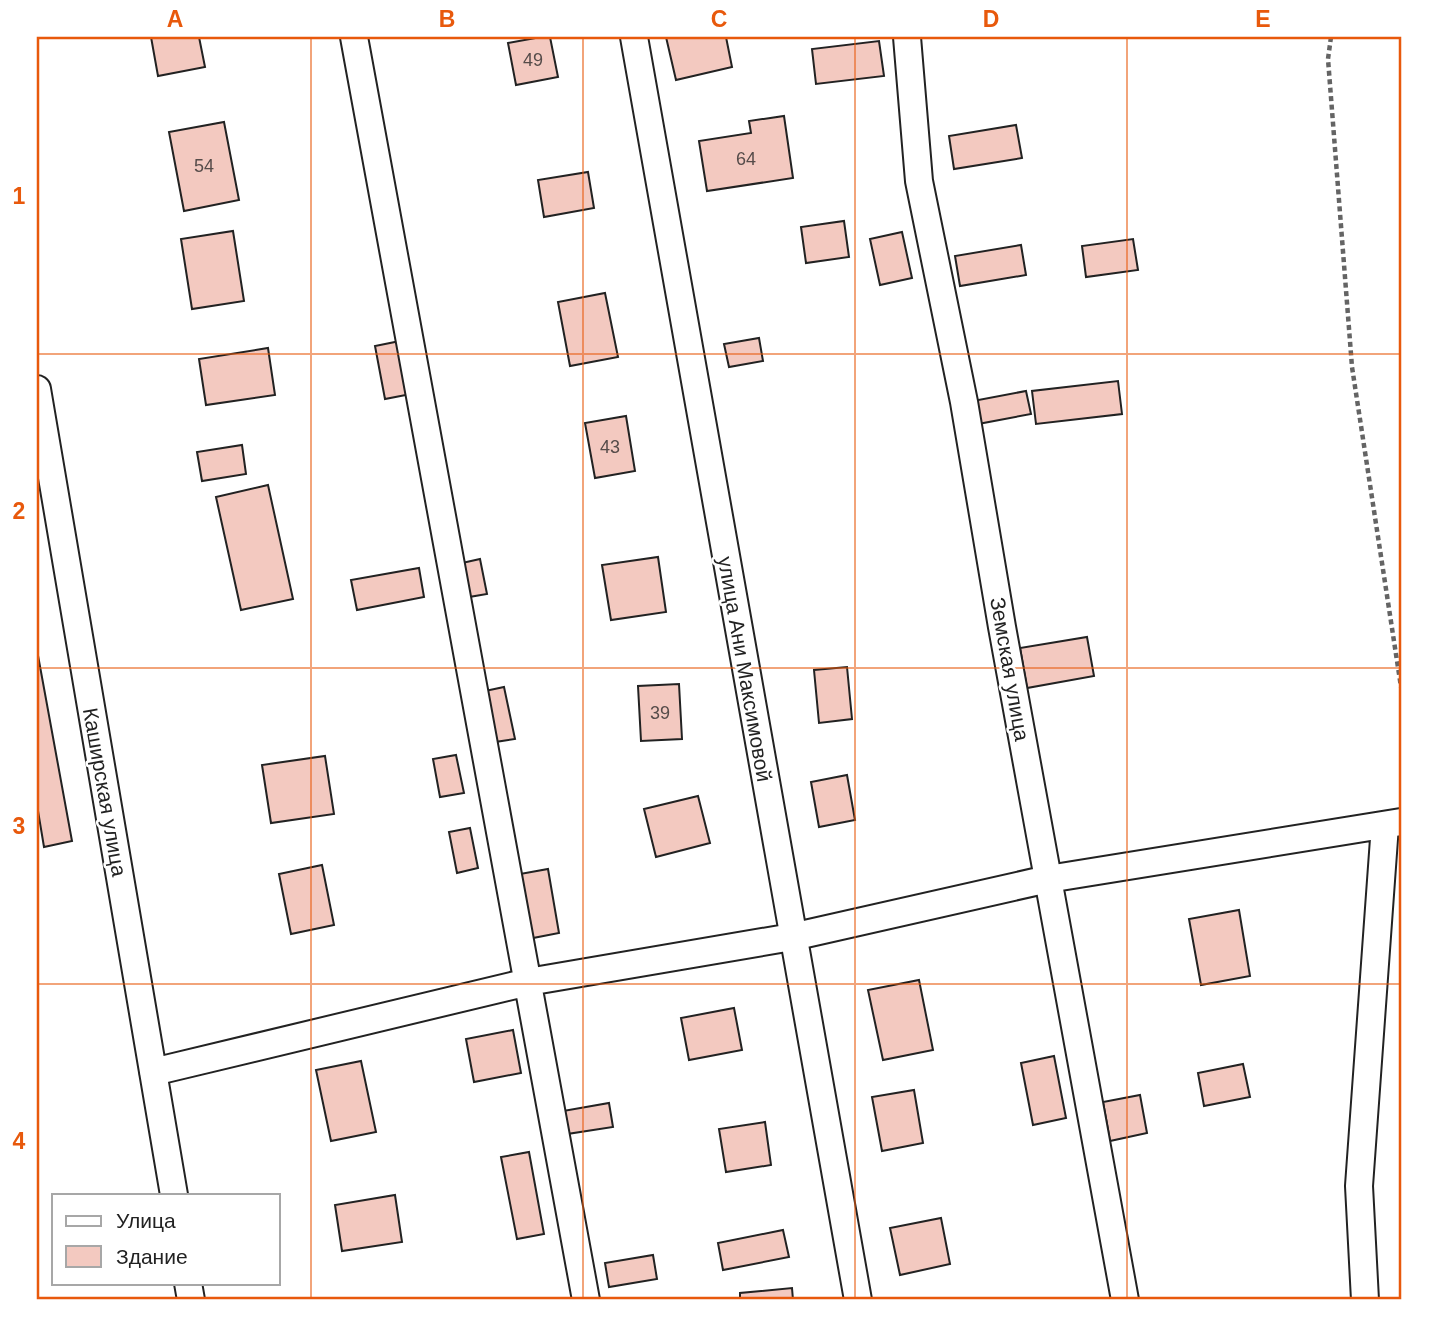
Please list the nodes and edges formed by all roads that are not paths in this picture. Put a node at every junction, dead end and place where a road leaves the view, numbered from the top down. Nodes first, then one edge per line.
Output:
1 (354, 37) edge
2 (634, 37) edge
3 (907, 37) edge
4 (37, 390) edge
5 (1393, 823) edge
6 (1048, 879) junction
7 (792, 937) junction
8 (528, 982) junction
9 (153, 1072) junction
10 (174, 1194) edge
11 (586, 1300) edge
12 (858, 1300) edge
13 (1125, 1300) edge
14 (1365, 1300) edge

1 - 8 street
2 - 7 street, улица Ани Максимовой
3 - 6 street, Земская улица
4 - 9 street, Каширская улица
5 - 6 street
5 - 14 street
6 - 7 street
6 - 13 street, Земская улица
7 - 8 street
7 - 12 street, улица Ани Максимовой
8 - 9 street
8 - 11 street
9 - 10 street, Каширская улица

